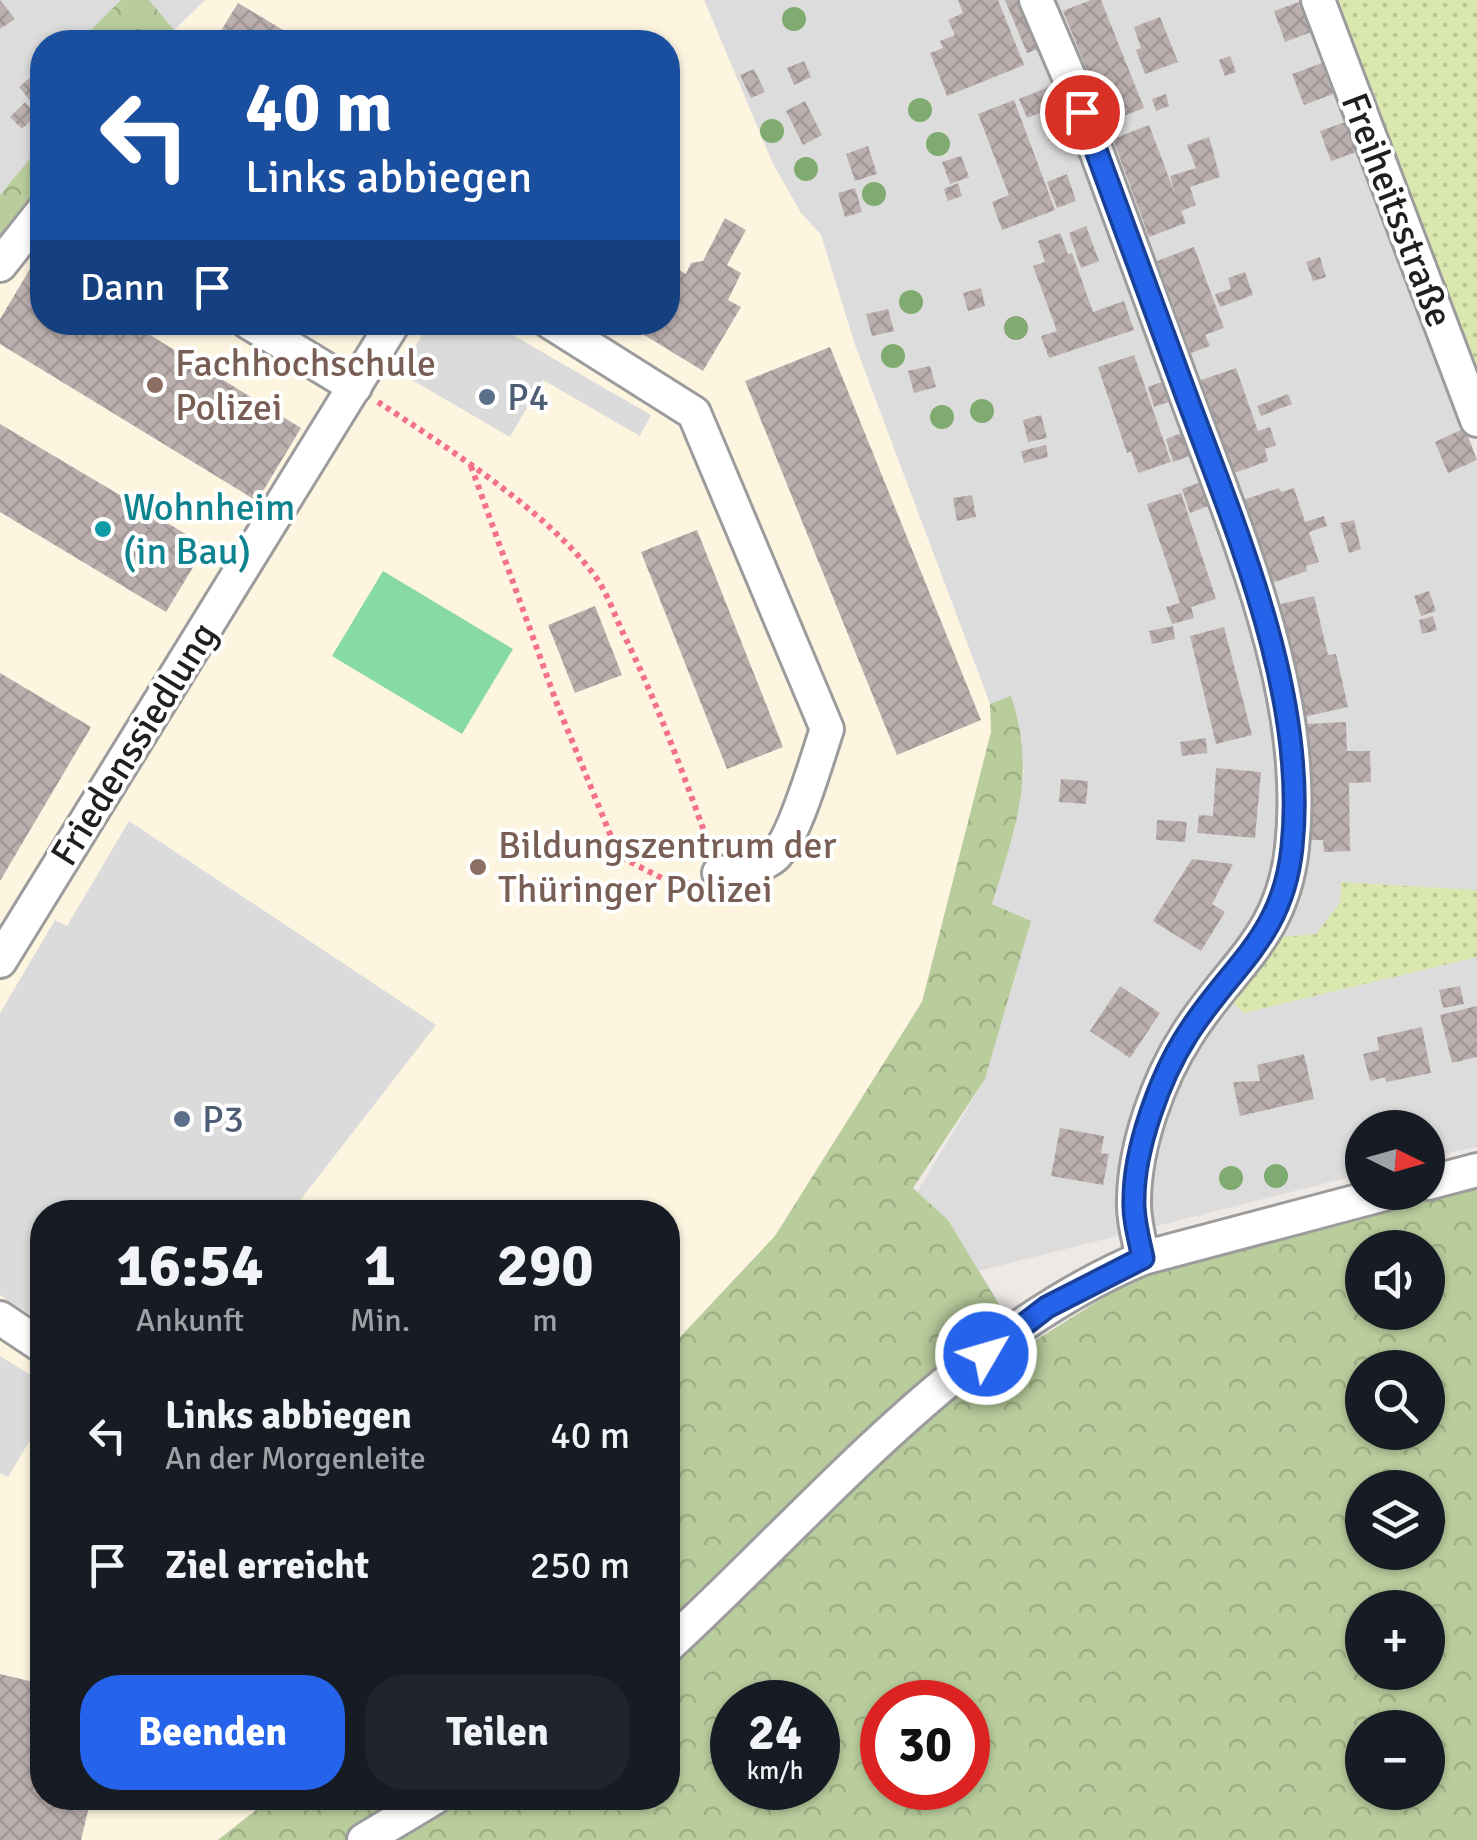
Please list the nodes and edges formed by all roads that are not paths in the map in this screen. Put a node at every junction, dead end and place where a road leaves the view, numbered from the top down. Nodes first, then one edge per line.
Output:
1 (1036, 0) edge
2 (1318, 0) edge
3 (30, 227) edge
4 (0, 265) edge
5 (270, 335) edge
6 (386, 335) edge
7 (571, 335) edge
8 (356, 387) junction
9 (1477, 420) edge
10 (720, 874) road end
11 (0, 961) edge
12 (1477, 1170) edge
13 (1445, 1178) edge
14 (1345, 1204) edge
15 (1143, 1258) junction
16 (0, 1318) edge
17 (30, 1338) edge
18 (680, 1634) edge
19 (414, 1810) edge
20 (364, 1840) edge

1 - 15 street
2 - 9 street, Freiheitsstraße
3 - 4 street
5 - 8 street
6 - 8 street, Friedenssiedlung
7 - 10 street
8 - 11 street, Friedenssiedlung
12 - 13 street
14 - 15 street
15 - 18 street
16 - 17 street
19 - 20 street

